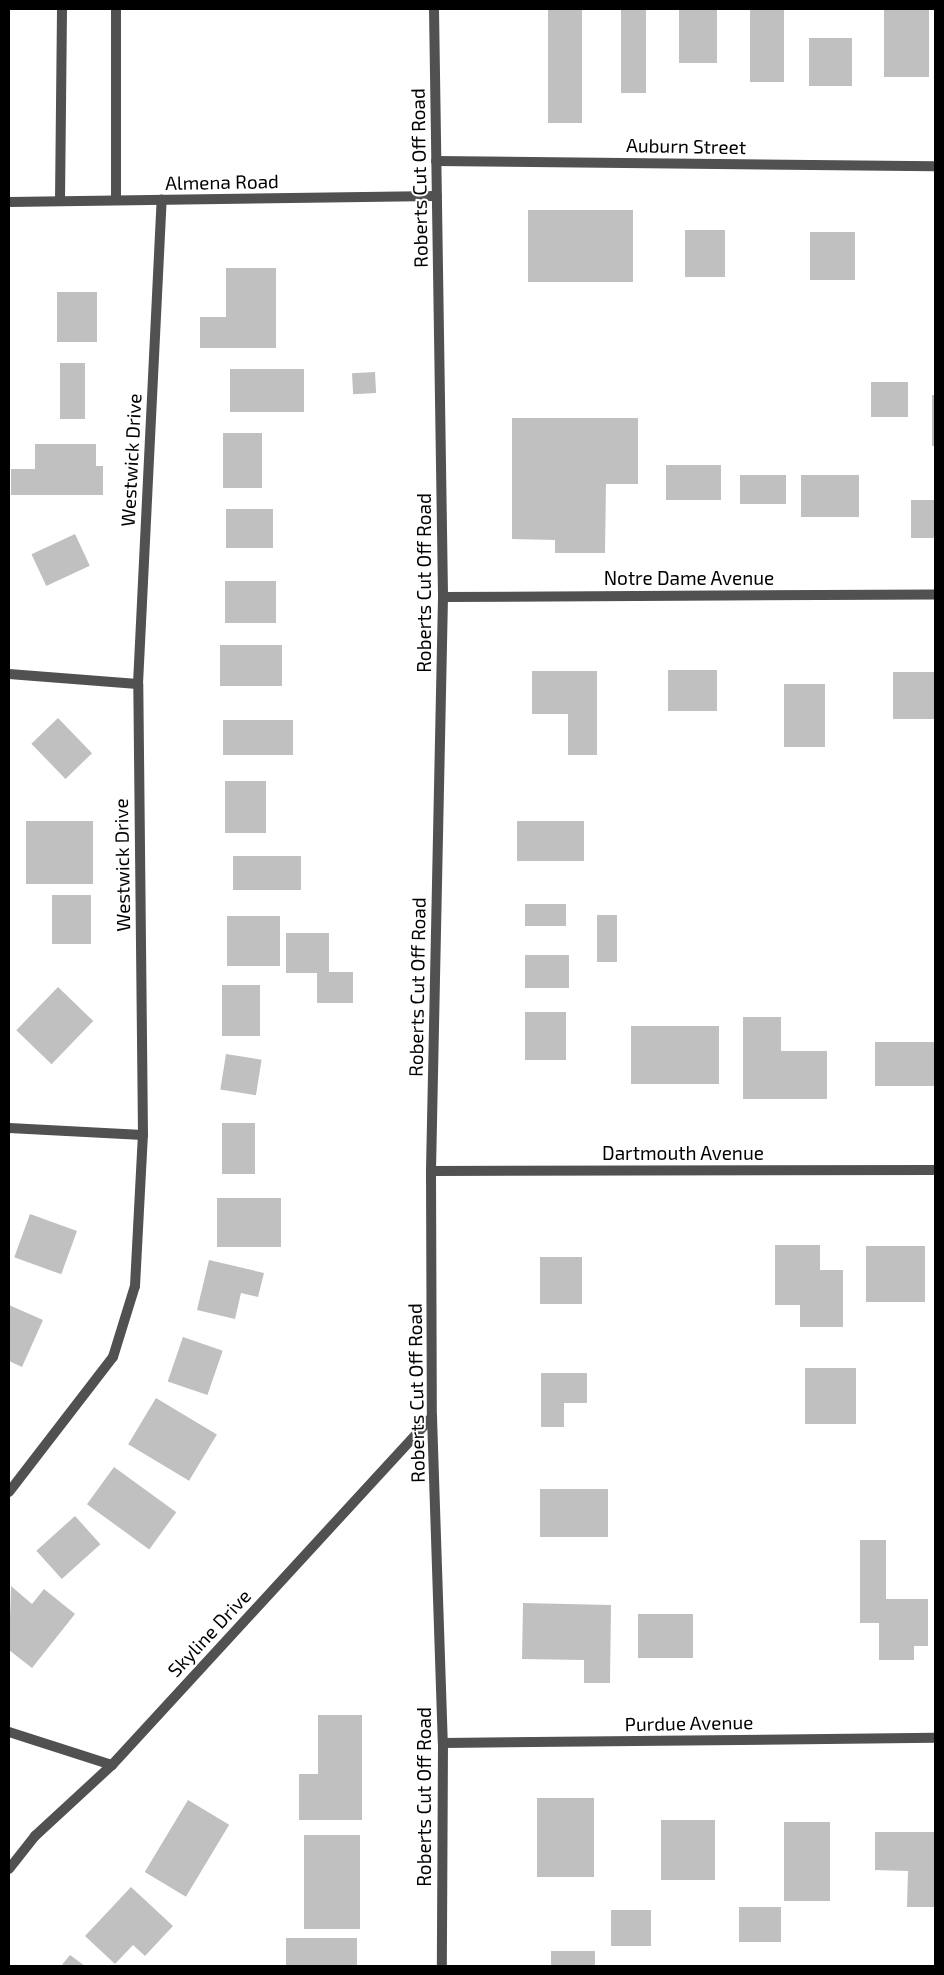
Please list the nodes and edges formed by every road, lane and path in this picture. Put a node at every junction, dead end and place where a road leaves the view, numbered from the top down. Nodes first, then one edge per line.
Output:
1 (62, 9) edge
2 (116, 9) edge
3 (434, 9) edge
4 (436, 161) junction
5 (935, 166) edge
6 (437, 196) junction
7 (116, 200) junction
8 (162, 200) junction
9 (9, 202) edge
10 (60, 202) junction
11 (935, 594) edge
12 (443, 597) junction
13 (9, 674) edge
14 (138, 684) junction
15 (9, 1128) edge
16 (143, 1135) junction
17 (431, 1170) junction
18 (935, 1170) edge
19 (432, 1417) junction
20 (9, 1492) edge
21 (9, 1732) edge
22 (935, 1738) edge
23 (442, 1743) junction
24 (112, 1765) junction
25 (9, 1869) edge
26 (442, 1966) edge

1 - 10 street
2 - 7 street
3 - 4 street, Roberts Cut Off Road
4 - 5 street, Auburn Street
4 - 6 street, Roberts Cut Off Road
6 - 8 street, Almena Road
6 - 12 street, Roberts Cut Off Road
7 - 8 street, Almena Road
7 - 10 street, Almena Road
8 - 14 street, Westwick Drive
9 - 10 street, Almena Road
11 - 12 street, Notre Dame Avenue
12 - 17 street, Roberts Cut Off Road
13 - 14 street
14 - 16 street, Westwick Drive
15 - 16 street
16 - 20 street, Westwick Drive
17 - 18 street, Dartmouth Avenue
17 - 19 street, Roberts Cut Off Road
19 - 23 street, Roberts Cut Off Road
19 - 24 street, Skyline Drive
21 - 24 street
22 - 23 street, Purdue Avenue
23 - 26 street, Roberts Cut Off Road
24 - 25 street, Skyline Drive

